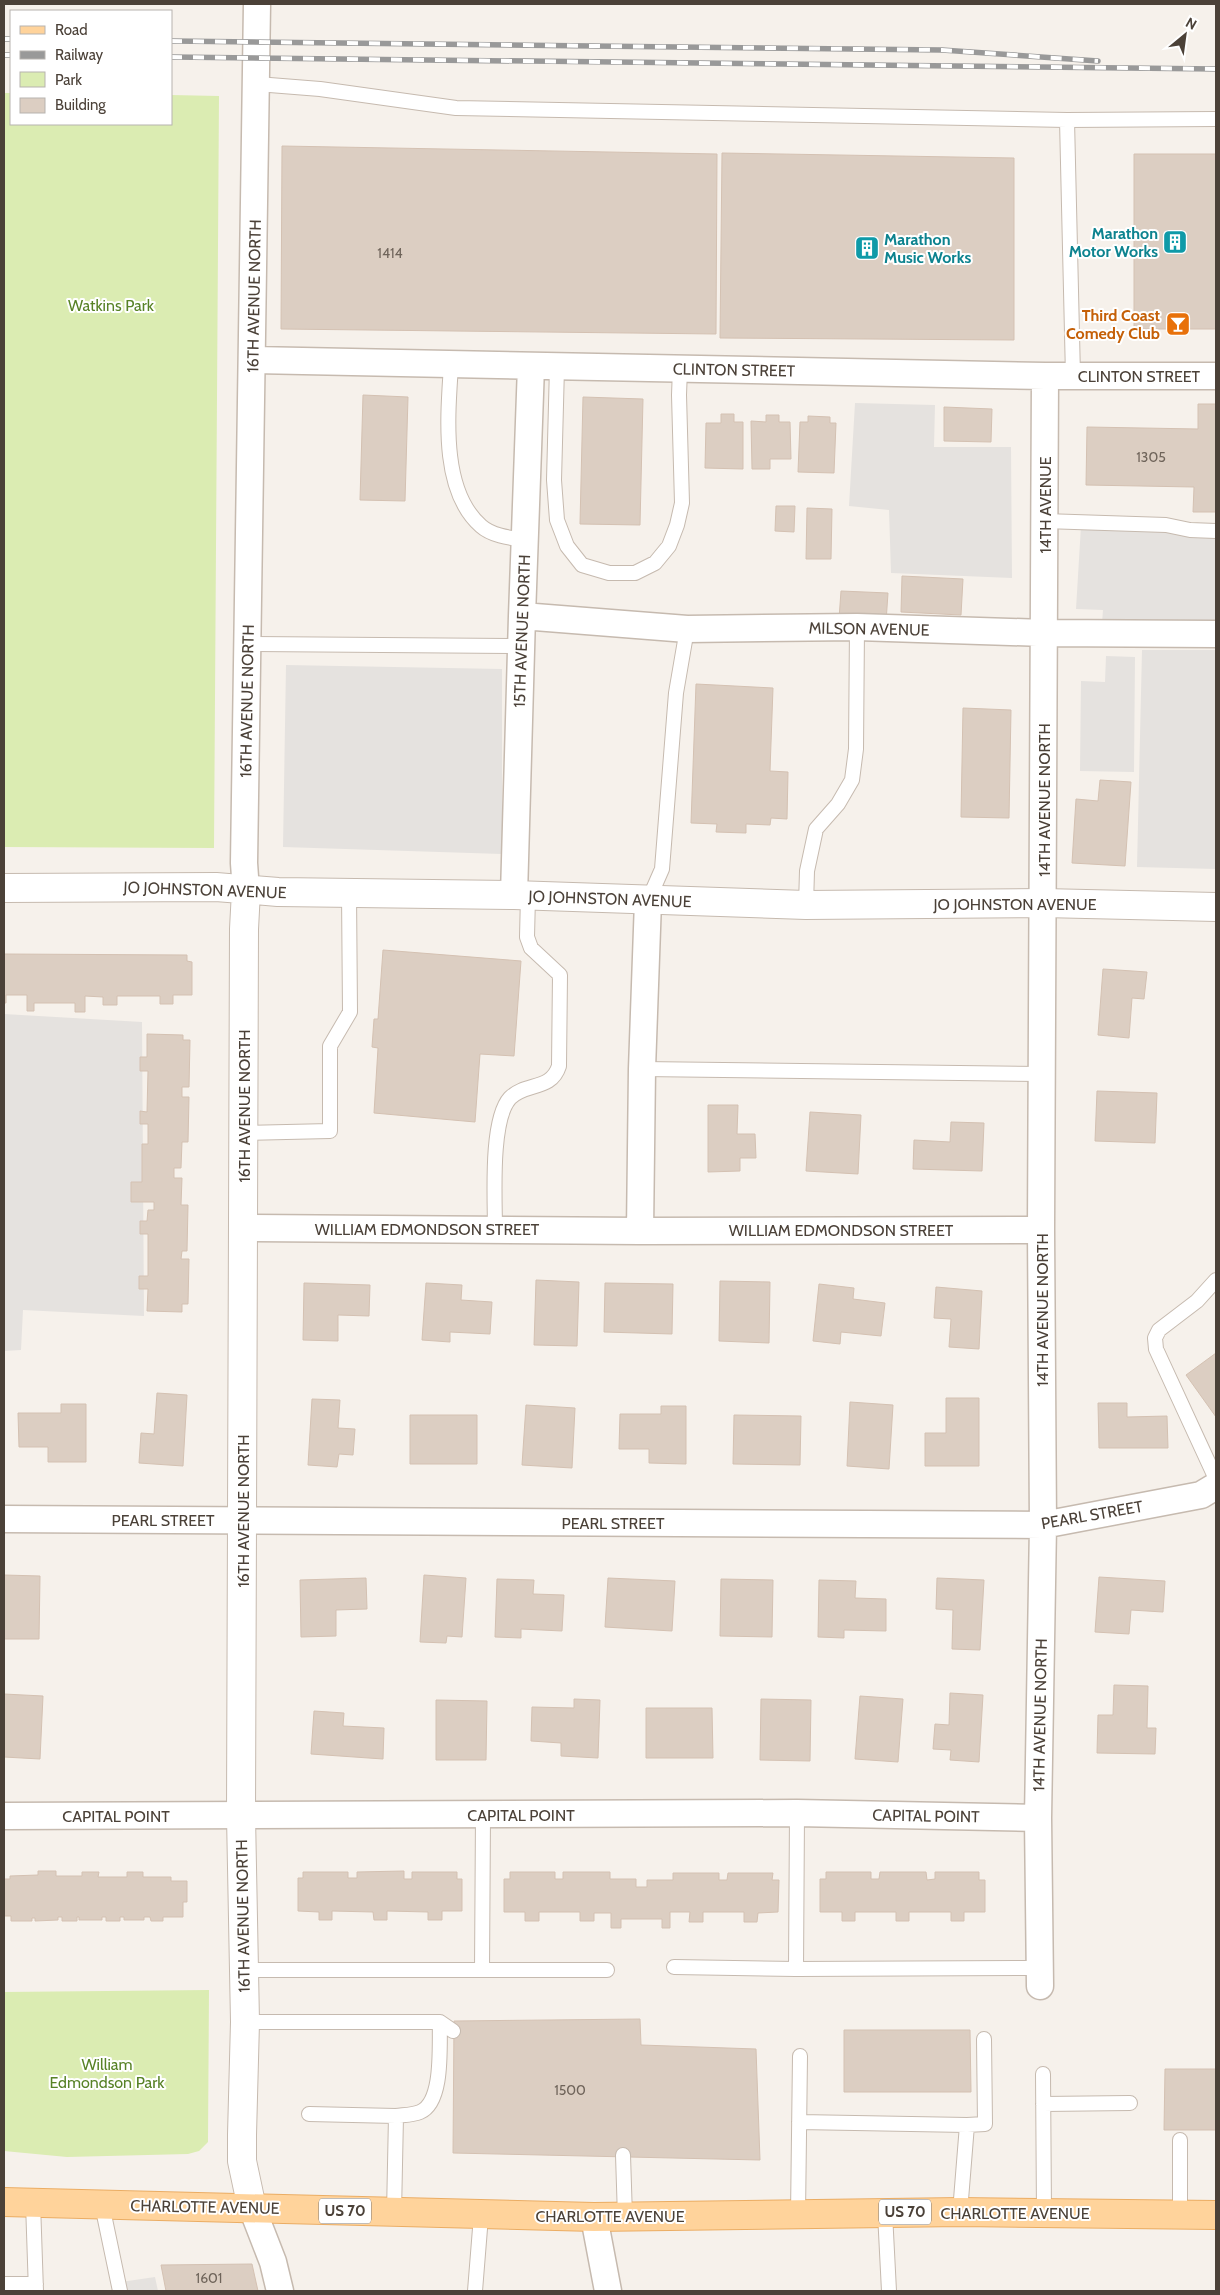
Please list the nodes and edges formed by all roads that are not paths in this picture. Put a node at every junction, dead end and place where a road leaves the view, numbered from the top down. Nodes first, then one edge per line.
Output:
1 (257, 4) edge
2 (257, 84) junction
3 (1216, 119) edge
4 (1067, 120) junction
5 (253, 360) junction
6 (450, 364) junction
7 (532, 366) junction
8 (557, 367) junction
9 (680, 369) junction
10 (1045, 376) junction
11 (1073, 376) junction
12 (1216, 376) edge
13 (1044, 521) junction
14 (1216, 531) edge
15 (525, 540) junction
16 (522, 616) junction
17 (857, 627) junction
18 (686, 629) junction
19 (1044, 634) junction
20 (1216, 634) edge
21 (248, 644) junction
22 (521, 646) junction
23 (4, 888) edge
24 (246, 891) junction
25 (350, 893) junction
26 (521, 896) junction
27 (648, 901) junction
28 (1043, 903) junction
29 (806, 905) junction
30 (1216, 907) edge
31 (642, 1069) junction
32 (1042, 1074) junction
33 (244, 1133) junction
34 (244, 1228) junction
35 (495, 1230) junction
36 (1041, 1230) junction
37 (640, 1231) junction
38 (1216, 1280) edge
39 (1216, 1479) edge
40 (1216, 1486) edge
41 (4, 1519) edge
42 (243, 1521) junction
43 (1043, 1525) junction
44 (797, 1813) junction
45 (483, 1815) junction
46 (4, 1816) edge
47 (241, 1816) junction
48 (1038, 1818) junction
49 (674, 1967) dead end
50 (796, 1969) junction
51 (245, 1970) junction
52 (482, 1970) junction
53 (607, 1970) dead end
54 (1039, 1977) joint
55 (245, 2022) junction
56 (440, 2022) junction
57 (453, 2030) dead end
58 (984, 2039) dead end
59 (800, 2056) dead end
60 (1043, 2074) dead end
61 (1130, 2103) dead end
62 (1043, 2104) junction
63 (309, 2114) dead end
64 (396, 2116) junction
65 (799, 2122) junction
66 (967, 2125) junction
67 (1180, 2140) dead end
68 (623, 2155) dead end
69 (4, 2202) edge
70 (33, 2203) junction
71 (102, 2205) junction
72 (252, 2208) junction
73 (885, 2212) junction
74 (960, 2212) junction
75 (394, 2213) junction
76 (1044, 2213) junction
77 (798, 2214) junction
78 (1180, 2214) junction
79 (1216, 2215) edge
80 (482, 2216) junction
81 (594, 2217) junction
82 (625, 2217) junction
83 (4, 2284) edge
84 (36, 2287) edge
85 (120, 2291) edge
86 (280, 2291) edge
87 (474, 2291) edge
88 (608, 2291) edge
89 (889, 2291) edge

1 - 2 street, 16TH AVENUE NORTH
2 - 4 lane
2 - 5 street, 16TH AVENUE NORTH
3 - 4 lane
4 - 11 lane
5 - 6 street, CLINTON STREET
5 - 21 street, 16TH AVENUE NORTH
6 - 7 street, CLINTON STREET
6 - 15 lane
7 - 8 street, CLINTON STREET
7 - 15 street, 15TH AVENUE NORTH
8 - 9 street, CLINTON STREET
8 - 9 lane
9 - 10 street, CLINTON STREET
10 - 11 street, CLINTON STREET
10 - 13 street, 14TH AVENUE
11 - 12 street, CLINTON STREET
13 - 14 lane
13 - 19 street, 14TH AVENUE
15 - 16 street, 15TH AVENUE NORTH
16 - 18 street, MILSON AVENUE
16 - 22 street, 15TH AVENUE NORTH
17 - 18 street, MILSON AVENUE
17 - 19 street, MILSON AVENUE
17 - 29 lane
18 - 27 lane
19 - 20 street, MILSON AVENUE
19 - 28 street, 14TH AVENUE NORTH
21 - 22 lane
21 - 24 street, 16TH AVENUE NORTH
22 - 26 street, 15TH AVENUE NORTH
23 - 24 street, JO JOHNSTON AVENUE
24 - 25 street, JO JOHNSTON AVENUE
24 - 33 street, 16TH AVENUE NORTH
25 - 26 street, JO JOHNSTON AVENUE
25 - 33 lane
26 - 27 street, JO JOHNSTON AVENUE
26 - 35 lane
27 - 29 street, JO JOHNSTON AVENUE
27 - 31 street
28 - 29 street, JO JOHNSTON AVENUE
28 - 30 street, JO JOHNSTON AVENUE
28 - 32 street, 14TH AVENUE NORTH
31 - 32 lane
31 - 37 street
32 - 36 street, 14TH AVENUE NORTH
33 - 34 street, 16TH AVENUE NORTH
34 - 35 street, WILLIAM EDMONDSON STREET
34 - 42 street, 16TH AVENUE NORTH
35 - 37 street, WILLIAM EDMONDSON STREET
36 - 37 street, WILLIAM EDMONDSON STREET
36 - 43 street, 14TH AVENUE NORTH
38 - 39 lane
40 - 43 street, PEARL STREET
41 - 42 street, PEARL STREET
42 - 43 street, PEARL STREET
42 - 47 street, 16TH AVENUE NORTH
43 - 48 street, 14TH AVENUE NORTH
44 - 45 street, CAPITAL POINT
44 - 48 street, CAPITAL POINT
44 - 50 lane
45 - 47 street, CAPITAL POINT
45 - 52 lane
46 - 47 street, CAPITAL POINT
47 - 51 street, 16TH AVENUE NORTH
48 - 54 street, 14TH AVENUE NORTH
49 - 50 lane
50 - 54 lane
51 - 52 lane
51 - 55 street, 16TH AVENUE NORTH
52 - 53 lane
55 - 56 lane
55 - 72 street, 16TH AVENUE NORTH
56 - 57 lane
56 - 64 lane
58 - 66 lane
59 - 65 lane
60 - 62 lane
61 - 62 lane
62 - 76 lane
63 - 64 lane
64 - 75 lane
65 - 66 lane
65 - 77 lane
66 - 74 lane
67 - 78 lane
68 - 82 lane
69 - 70 main road, CHARLOTTE AVENUE / US 70
70 - 71 main road, CHARLOTTE AVENUE / US 70
70 - 84 lane
71 - 72 main road, CHARLOTTE AVENUE / US 70
71 - 85 lane
72 - 75 main road, CHARLOTTE AVENUE / US 70
72 - 86 street
73 - 74 main road, CHARLOTTE AVENUE / US 70
73 - 77 main road, CHARLOTTE AVENUE / US 70
73 - 89 lane
74 - 76 main road, CHARLOTTE AVENUE / US 70
75 - 80 main road, CHARLOTTE AVENUE / US 70
76 - 78 main road, CHARLOTTE AVENUE / US 70
77 - 82 main road, CHARLOTTE AVENUE / US 70
78 - 79 main road, CHARLOTTE AVENUE / US 70
80 - 81 main road, CHARLOTTE AVENUE / US 70
80 - 87 lane
81 - 82 main road, CHARLOTTE AVENUE / US 70
81 - 88 street
83 - 84 lane

